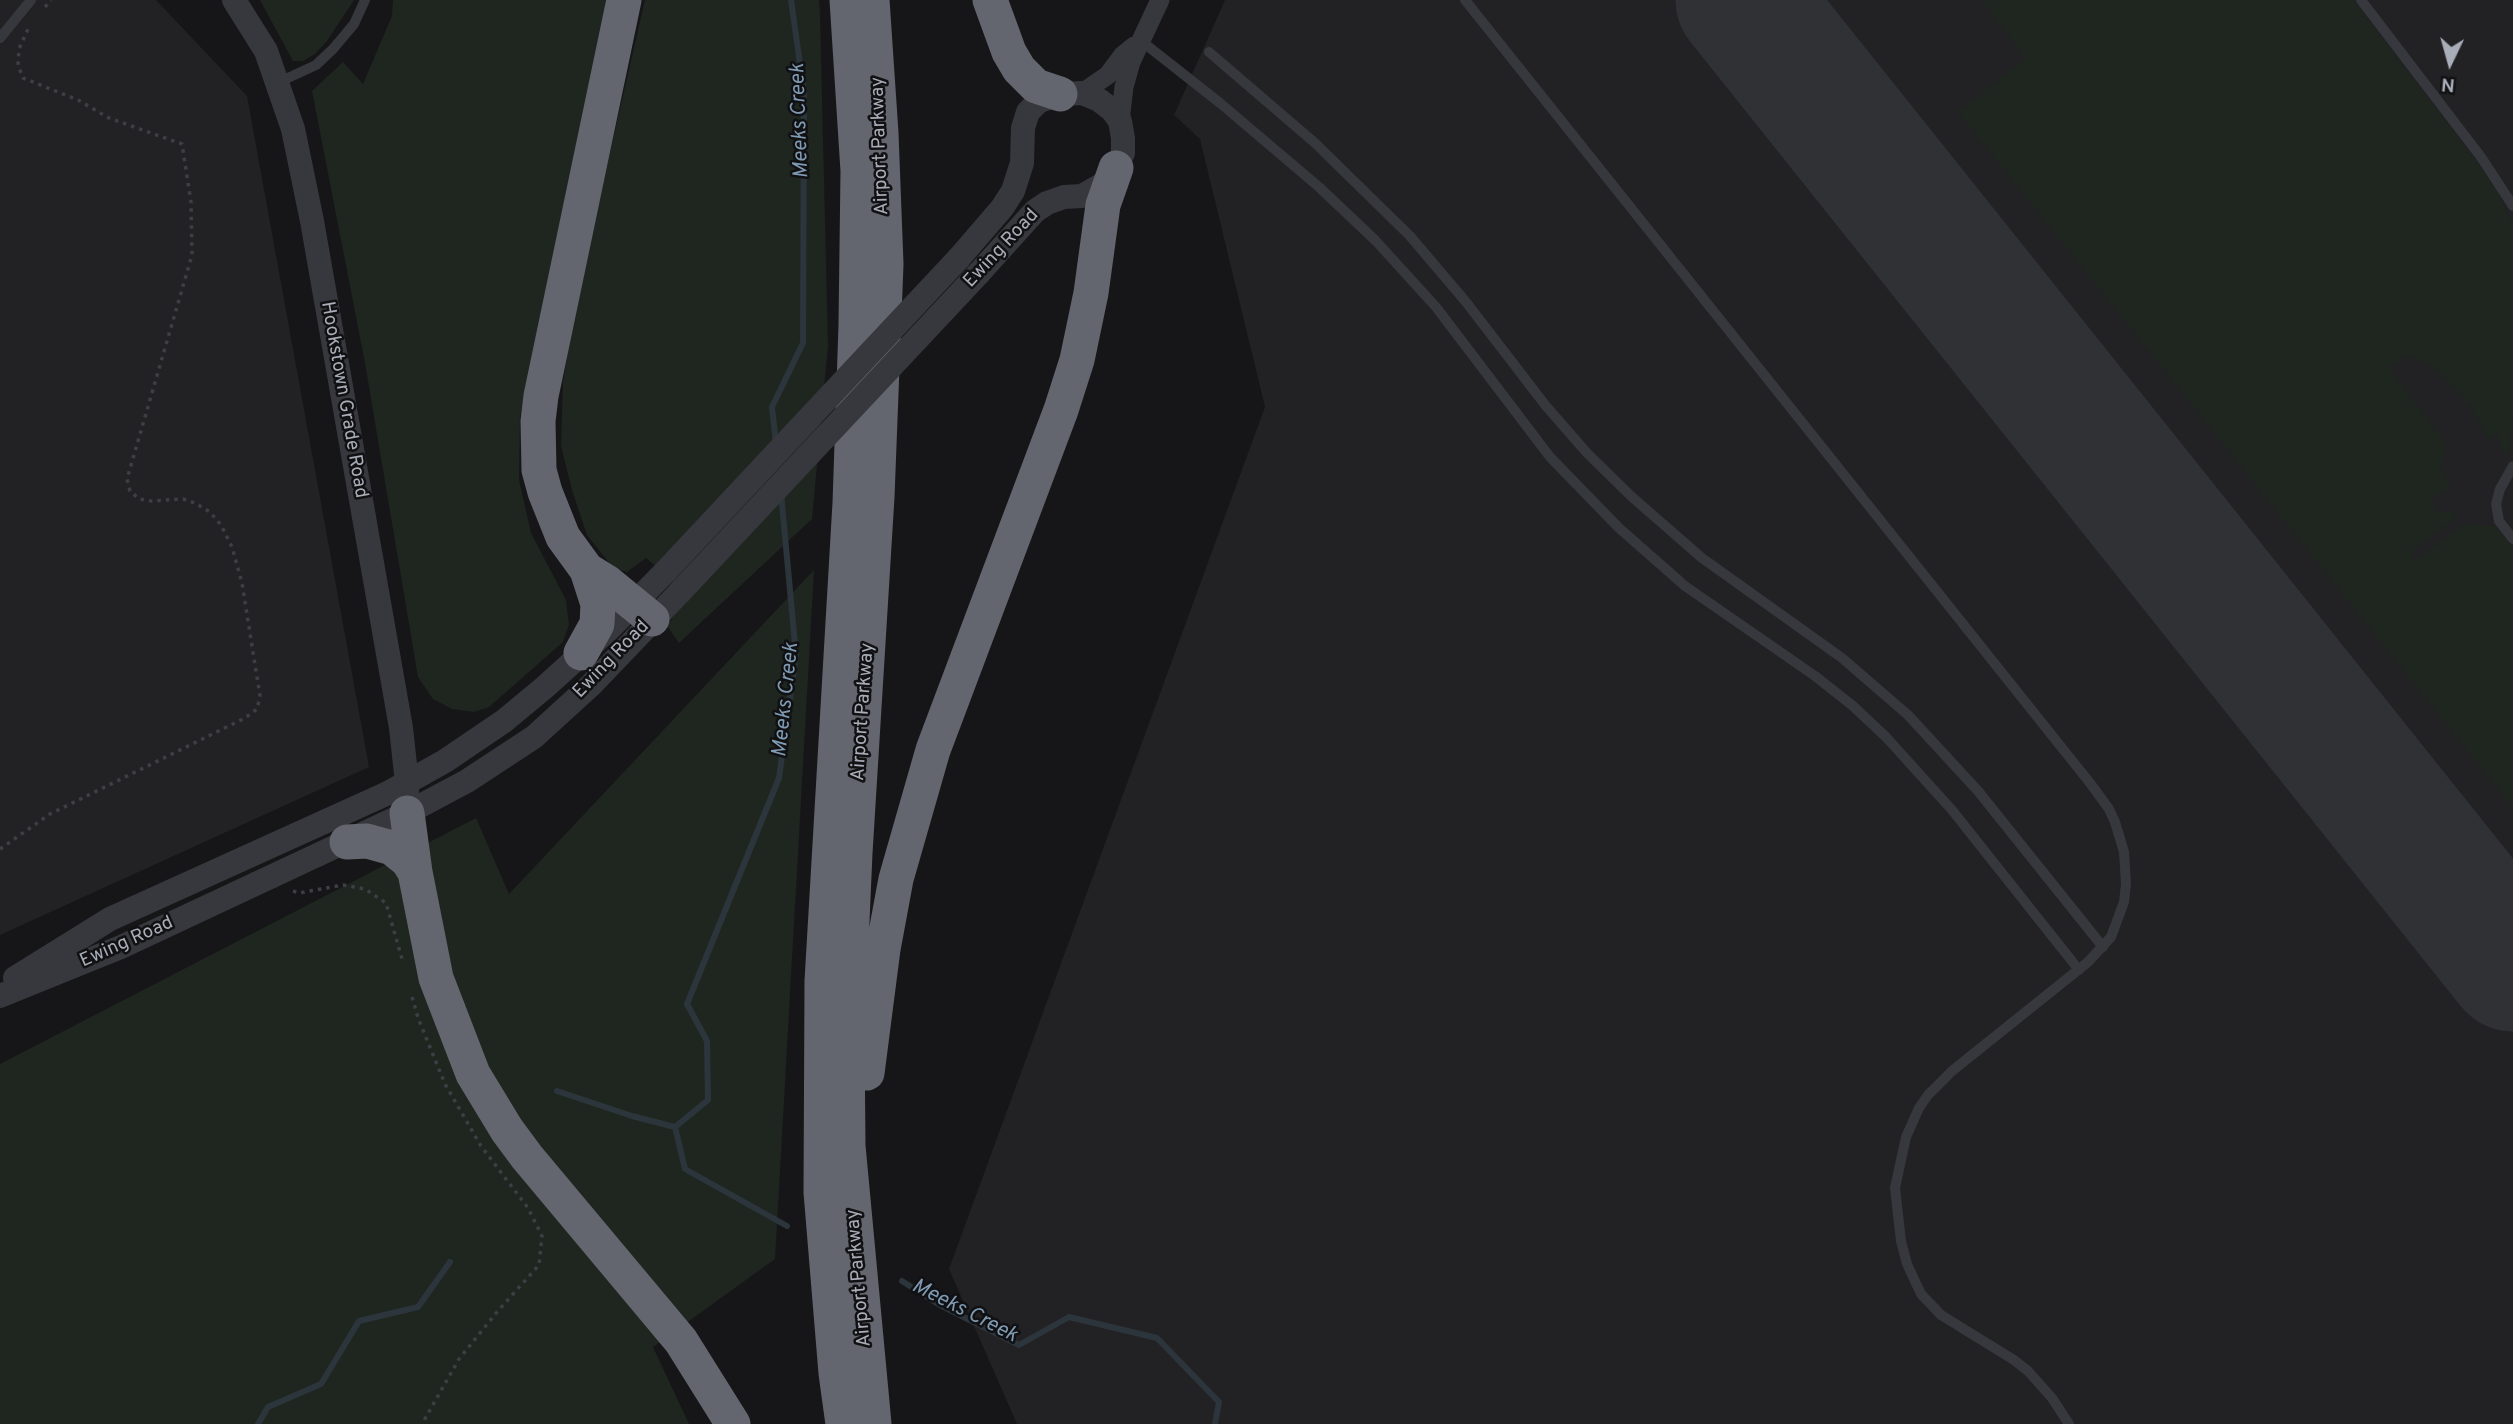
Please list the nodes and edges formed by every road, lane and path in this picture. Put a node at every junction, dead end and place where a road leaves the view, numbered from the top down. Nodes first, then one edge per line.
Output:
1 (31, 0) edge
2 (51, 0) edge
3 (234, 0) edge
4 (365, 0) edge
5 (624, 0) edge
6 (847, 0) edge
7 (873, 0) edge
8 (990, 0) edge
9 (1160, 0) edge
10 (1465, 0) edge
11 (2361, 0) edge
12 (44, 9) dead end
13 (30, 26) dead end
14 (0, 38) edge
15 (1140, 40) junction
16 (1209, 52) dead end
17 (277, 83) junction
18 (1071, 93) junction
19 (1120, 121) junction
20 (1116, 168) junction
21 (2513, 206) edge
22 (2513, 466) edge
23 (2513, 539) edge
24 (587, 570) junction
25 (643, 612) junction
26 (581, 653) junction
27 (407, 798) junction
28 (346, 842) junction
29 (0, 849) edge
30 (415, 872) junction
31 (265, 880) junction
32 (2103, 947) junction
33 (402, 959) dead end
34 (2079, 970) junction
35 (0, 987) edge
36 (412, 995) dead end
37 (0, 996) edge
38 (859, 1275) junction
39 (422, 1424) edge
40 (733, 1424) edge
41 (843, 1424) edge
42 (874, 1424) edge
43 (2069, 1424) edge

1 - 14 lane
2 - 12 path
3 - 17 street, Hookstown Grade Road
4 - 17 lane
5 - 24 highway
6 - 41 highway, Airport Parkway
7 - 38 highway, Airport Parkway
8 - 18 highway
9 - 15 street
10 - 32 lane
11 - 21 lane
13 - 29 path
15 - 18 street
15 - 19 street
15 - 34 lane
16 - 32 lane
17 - 27 street, Hookstown Grade Road
18 - 19 street
18 - 25 street, Ewing Road, bridge
19 - 20 street
20 - 25 street, Ewing Road, bridge
20 - 38 highway
22 - 23 lane
24 - 25 highway
24 - 26 highway
25 - 26 street, Ewing Road
25 - 27 street, Ewing Road
26 - 27 street, Ewing Road
27 - 28 street, Ewing Road
27 - 30 highway
27 - 35 street, Ewing Road
28 - 30 highway
28 - 31 street, Ewing Road
30 - 40 highway
31 - 33 path
31 - 37 street, Ewing Road
32 - 34 lane
34 - 43 lane
36 - 39 path
38 - 42 highway, Airport Parkway

